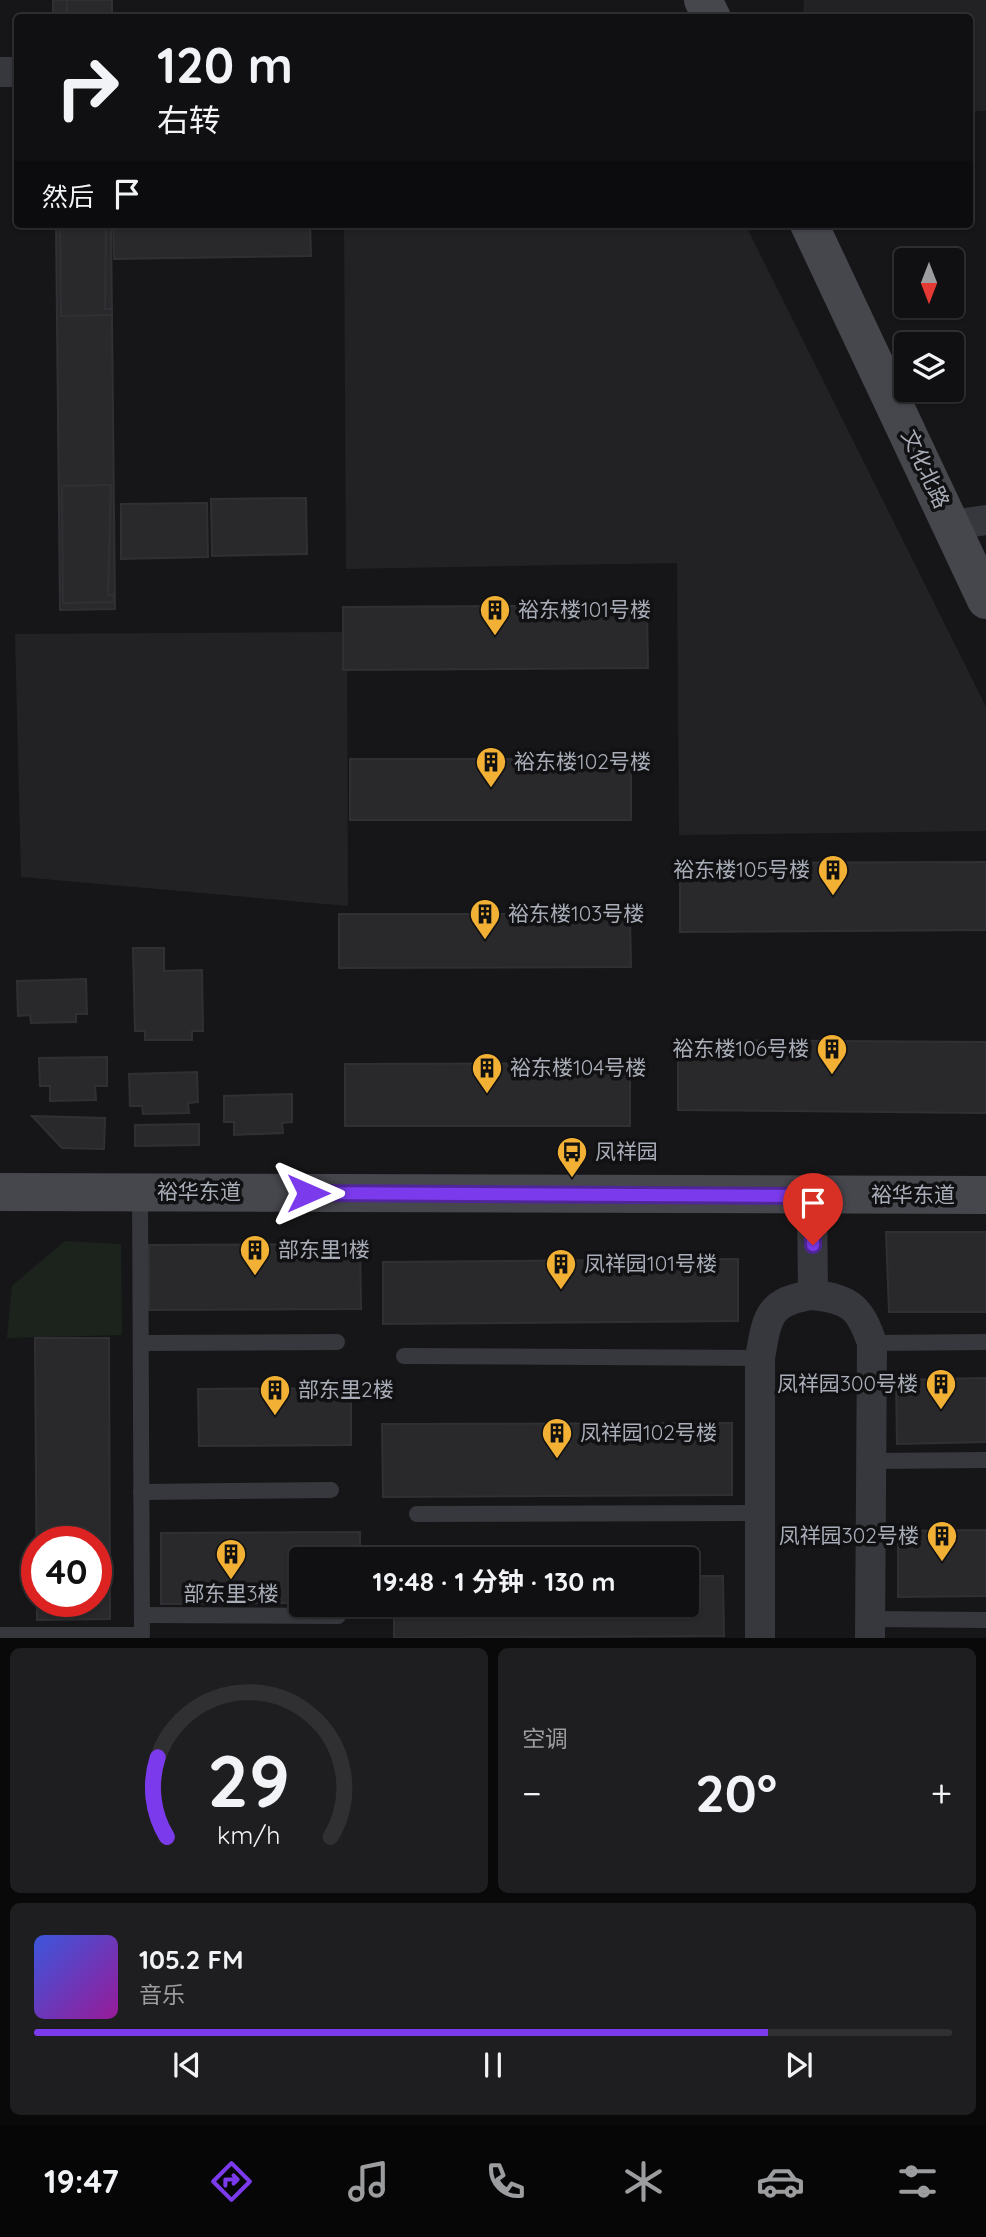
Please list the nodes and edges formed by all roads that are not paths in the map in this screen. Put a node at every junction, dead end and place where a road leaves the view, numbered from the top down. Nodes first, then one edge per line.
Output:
1 (811, 228) edge
2 (969, 522) edge
3 (986, 600) edge
4 (0, 1192) edge
5 (140, 1192) junction
6 (986, 1195) edge
7 (812, 1196) junction
8 (813, 1295) junction
9 (141, 1342) junction
10 (337, 1342) dead end
11 (986, 1342) edge
12 (872, 1343) junction
13 (404, 1356) dead end
14 (760, 1358) junction
15 (986, 1460) edge
16 (871, 1461) junction
17 (331, 1490) dead end
18 (141, 1492) junction
19 (760, 1513) junction
20 (417, 1514) dead end
21 (142, 1615) junction
22 (289, 1616) edge
23 (986, 1620) edge
24 (870, 1629) edge
25 (0, 1635) edge
26 (760, 1638) edge

1 - 2 street, 文化北路
2 - 3 street, 文化北路
4 - 5 street, 裕华东道
5 - 7 street, 裕华东道
5 - 9 lane
6 - 7 street, 裕华东道
7 - 8 street
8 - 12 street
8 - 14 street
9 - 10 lane
9 - 18 lane
11 - 12 lane
12 - 16 street
13 - 14 lane
14 - 19 street
15 - 16 lane
16 - 24 street
17 - 18 lane
18 - 21 lane
19 - 20 lane
19 - 26 street
21 - 22 lane
21 - 25 lane
23 - 24 lane

